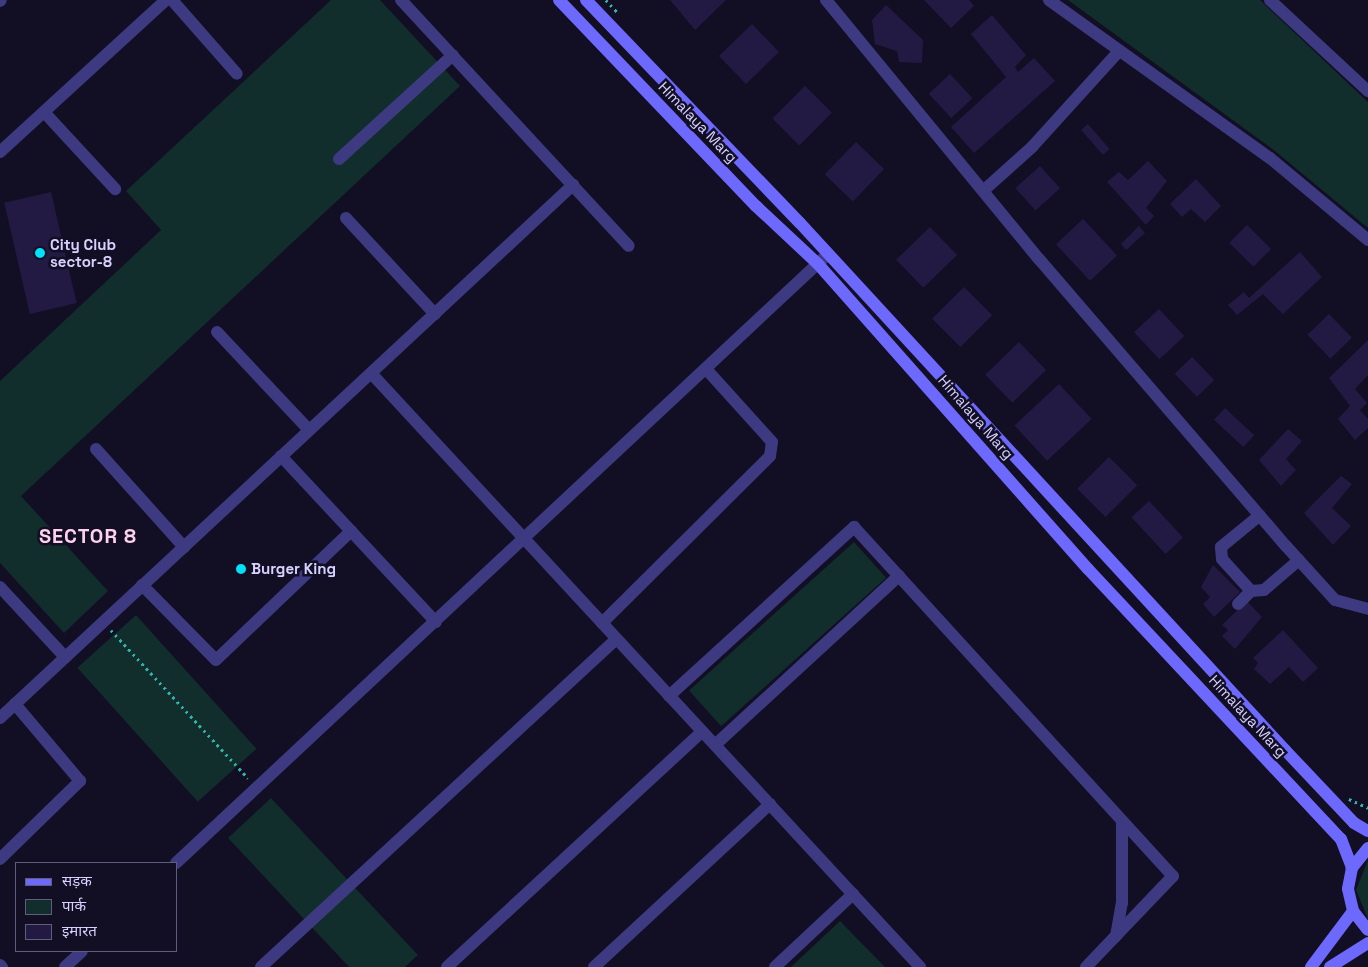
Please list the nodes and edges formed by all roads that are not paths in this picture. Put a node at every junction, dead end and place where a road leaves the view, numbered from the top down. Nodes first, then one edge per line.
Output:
1 (166, 0) edge
2 (172, 0) edge
3 (401, 0) edge
4 (558, 0) edge
5 (586, 0) edge
6 (1049, 0) edge
7 (1270, 0) edge
8 (829, 1) edge
9 (1119, 52) junction
10 (453, 56) junction
11 (237, 74) dead end
12 (1368, 91) edge
13 (44, 112) junction
14 (0, 152) edge
15 (339, 159) dead end
16 (573, 185) junction
17 (115, 189) dead end
18 (983, 191) junction
19 (346, 218) dead end
20 (1368, 240) edge
21 (629, 246) dead end
22 (828, 254) junction
23 (818, 264) junction
24 (435, 314) junction
25 (217, 332) dead end
26 (706, 369) junction
27 (371, 373) junction
28 (309, 430) junction
29 (96, 449) dead end
30 (281, 456) junction
31 (1260, 515) junction
32 (351, 531) junction
33 (524, 539) junction
34 (184, 547) junction
35 (1300, 560) junction
36 (899, 576) junction
37 (142, 585) junction
38 (0, 587) edge
39 (1251, 592) junction
40 (1238, 604) dead end
41 (1368, 610) edge
42 (436, 622) junction
43 (602, 623) junction
44 (616, 639) junction
45 (65, 657) junction
46 (669, 696) junction
47 (15, 704) junction
48 (0, 718) edge
49 (702, 732) junction
50 (715, 745) junction
51 (770, 804) junction
52 (1122, 821) junction
53 (1368, 832) edge
54 (1368, 848) edge
55 (0, 858) edge
56 (177, 862) edge
57 (1352, 868) junction
58 (852, 894) junction
59 (1353, 911) junction
60 (1368, 930) edge
61 (1116, 936) junction
62 (1368, 943) edge
63 (81, 952) edge
64 (65, 967) edge
65 (261, 967) edge
66 (447, 967) edge
67 (594, 967) edge
68 (774, 967) edge
69 (920, 967) edge
70 (1086, 967) edge
71 (1312, 967) edge
72 (1330, 967) edge

1 - 13 street
2 - 11 street
3 - 10 street
4 - 23 main road, Himalaya Marg
5 - 22 main road, Himalaya Marg
6 - 9 street
7 - 12 street
8 - 18 street
9 - 18 street
9 - 20 street
10 - 15 street
10 - 16 street
13 - 14 street
13 - 17 street
16 - 21 street
16 - 24 street
18 - 31 street
19 - 24 street
22 - 23 street
22 - 53 main road, Himalaya Marg
23 - 26 street
23 - 57 main road, Himalaya Marg
24 - 27 street
25 - 28 street
26 - 33 street
26 - 43 street
27 - 28 street
27 - 33 street
28 - 30 street
29 - 34 street
30 - 32 street
30 - 34 street
31 - 35 street
31 - 39 street
32 - 37 street
32 - 42 street
33 - 42 street
33 - 43 street
34 - 37 street
35 - 39 street
35 - 41 street
36 - 46 street
36 - 50 street
36 - 52 street
37 - 45 street
38 - 45 street
39 - 40 street
42 - 56 street
43 - 44 street
44 - 46 street
44 - 65 street
45 - 47 street
46 - 49 street
47 - 48 street
47 - 55 street
49 - 50 street
49 - 66 street
50 - 51 street
51 - 58 street
51 - 67 street
52 - 61 street
52 - 61 street
54 - 57 main road
57 - 59 main road
58 - 68 street
58 - 69 street
59 - 60 main road
59 - 71 main road
61 - 70 street
62 - 72 main road
63 - 64 street

